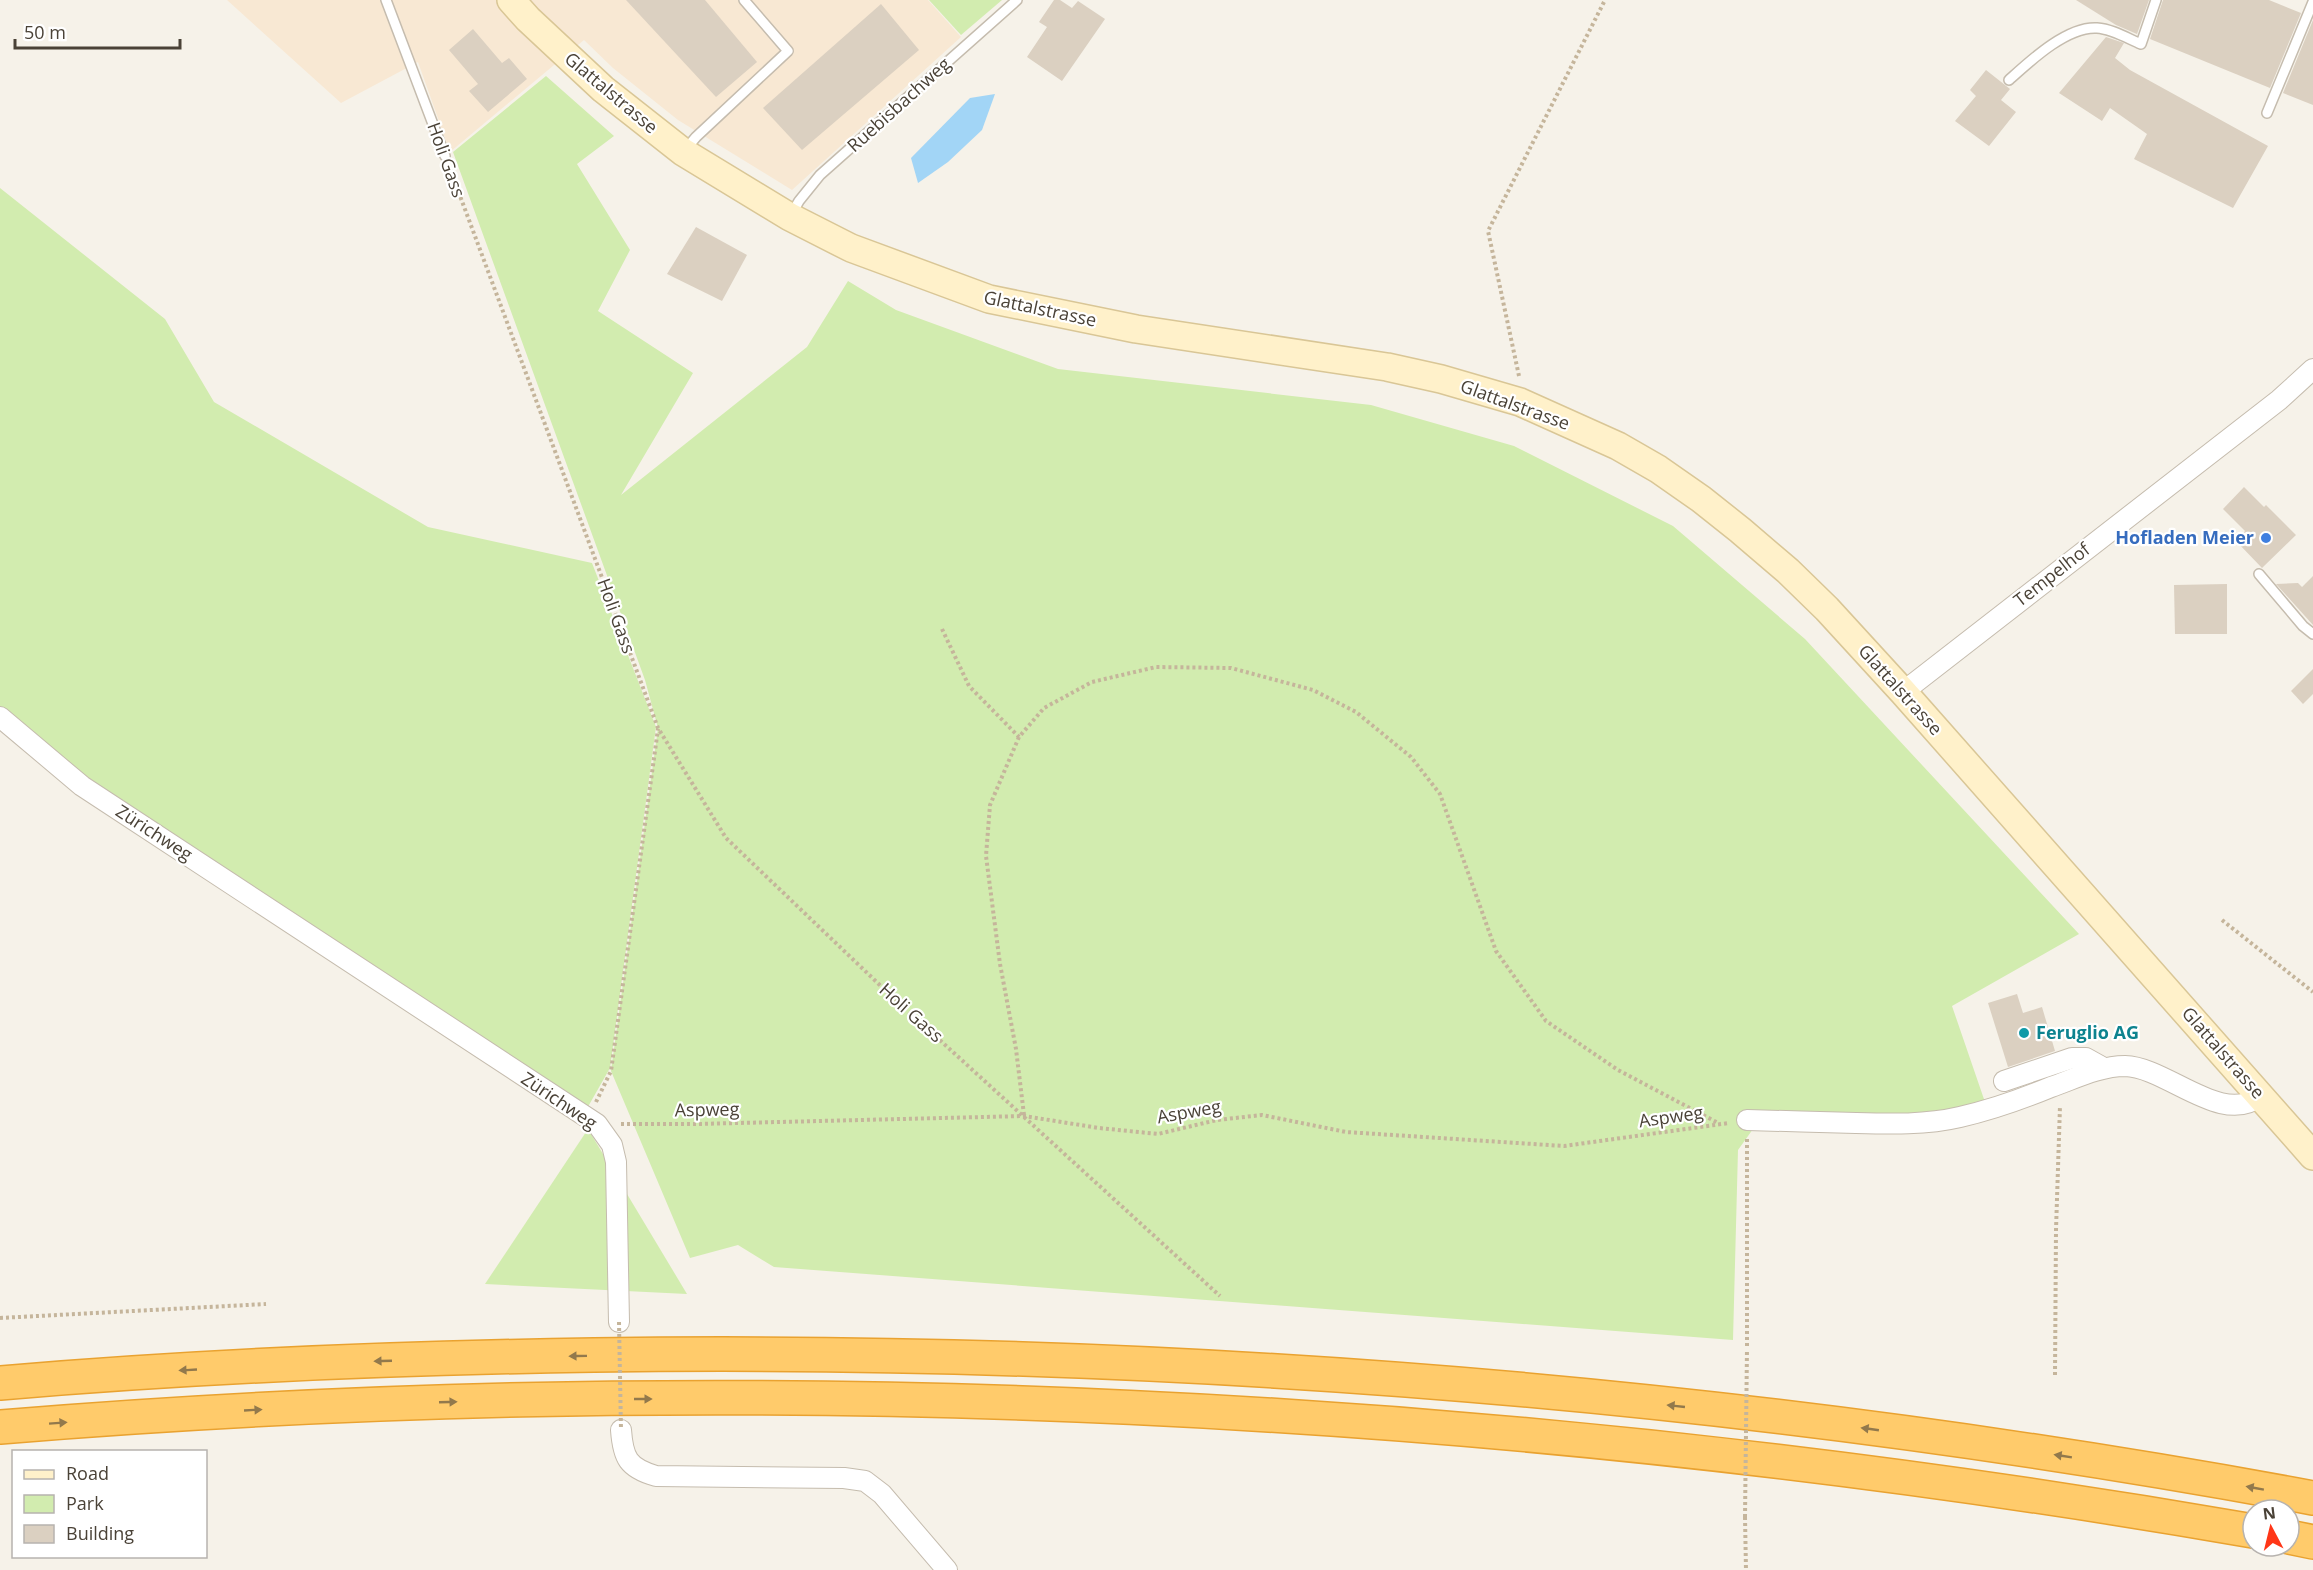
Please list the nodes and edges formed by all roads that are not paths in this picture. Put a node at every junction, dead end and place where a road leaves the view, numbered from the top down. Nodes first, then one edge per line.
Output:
1 (386, 0) edge
2 (511, 0) edge
3 (744, 0) edge
4 (1017, 0) edge
5 (2156, 0) edge
6 (2313, 2) edge
7 (2009, 80) dead end
8 (2267, 113) dead end
9 (684, 152) junction
10 (445, 156) road end
11 (790, 217) junction
12 (2313, 369) edge
13 (2259, 574) dead end
14 (2313, 634) edge
15 (1903, 692) junction
16 (0, 717) edge
17 (2104, 1068) junction
18 (2004, 1081) dead end
19 (2260, 1096) junction
20 (1747, 1120) road end
21 (2313, 1156) edge
22 (619, 1322) road end
23 (0, 1383) edge
24 (0, 1427) edge
25 (621, 1430) road end
26 (2313, 1498) edge
27 (2241, 1529) edge
28 (947, 1570) edge

1 - 10 lane, Holi Gass
2 - 9 street, Glattalstrasse
3 - 9 lane
4 - 11 lane, Ruebisbachweg
5 - 7 lane
6 - 8 lane
9 - 11 street, Glattalstrasse
11 - 15 street, Glattalstrasse
12 - 15 street, Tempelhof
13 - 14 lane
15 - 19 street, Glattalstrasse
16 - 22 street, Zürichweg
17 - 18 street
17 - 19 street
17 - 20 street
19 - 21 street, Glattalstrasse
26 -> 23 highway
24 -> 27 highway
25 - 28 street

